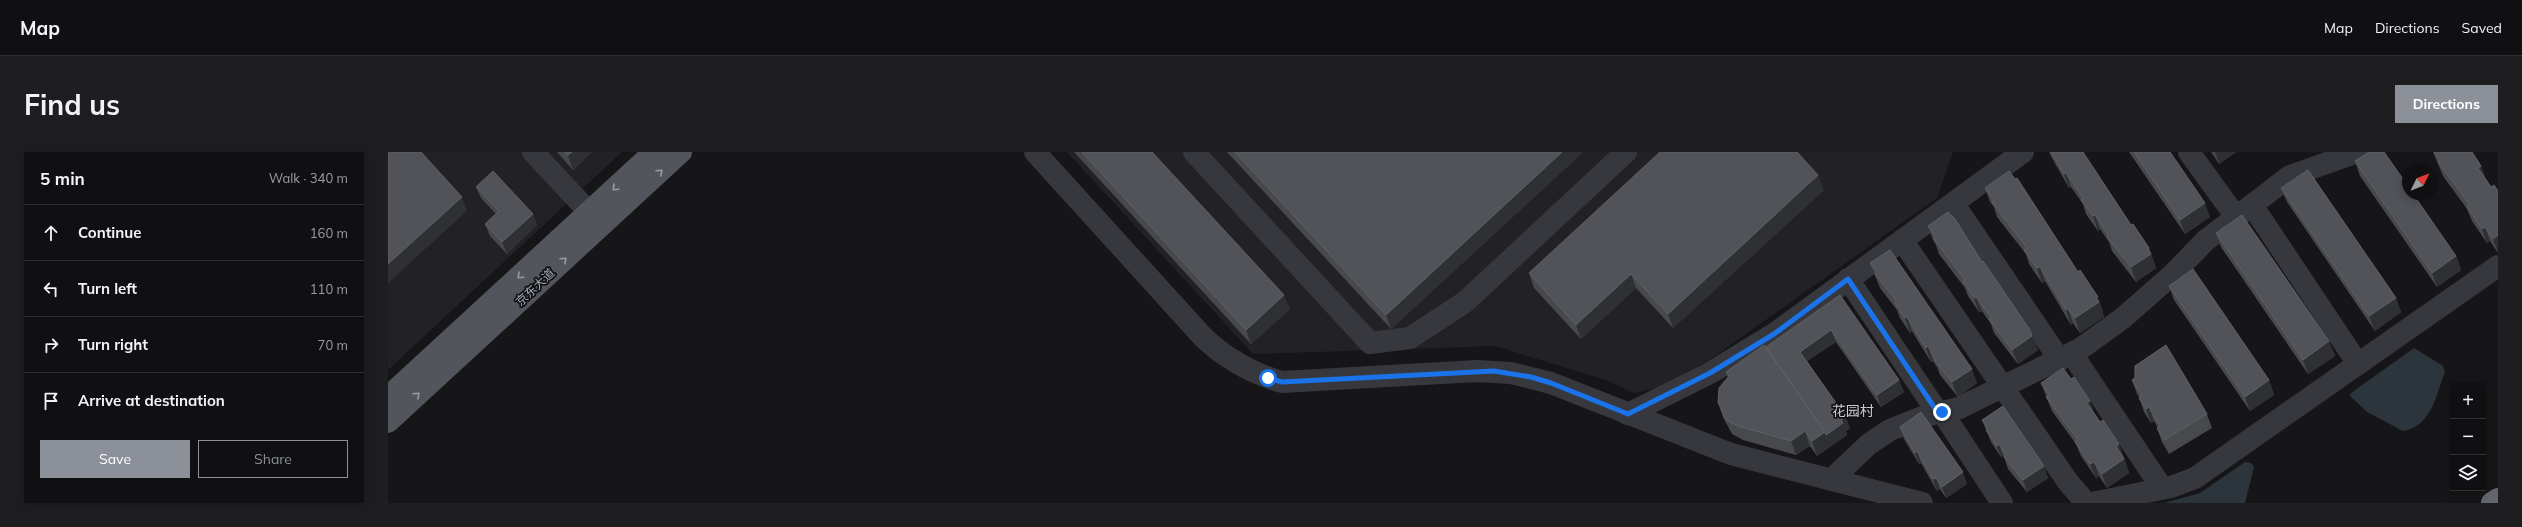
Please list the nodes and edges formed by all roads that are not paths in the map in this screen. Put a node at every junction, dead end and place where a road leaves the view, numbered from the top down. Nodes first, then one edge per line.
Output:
1 (533, 152) edge
2 (654, 152) edge
3 (682, 152) edge
4 (1035, 152) edge
5 (1194, 152) edge
6 (1626, 152) edge
7 (2022, 152) edge
8 (2189, 152) edge
9 (2358, 152) edge
10 (1953, 203) junction
11 (2244, 211) junction
12 (589, 212) junction
13 (1902, 240) junction
14 (2498, 266) edge
15 (1848, 279) junction
16 (2066, 357) junction
17 (2358, 364) junction
18 (2003, 387) junction
19 (388, 397) edge
20 (1940, 412) junction
21 (1628, 414) junction
22 (388, 422) edge
23 (1830, 480) junction
24 (2162, 488) junction
25 (2498, 499) edge
26 (1922, 503) edge
27 (2002, 503) edge
28 (2086, 503) edge
29 (2092, 503) edge
30 (2492, 503) edge

1 - 12 street
2 -> 12 main road, 京东大道
22 -> 3 main road, 京东大道
4 - 21 street
5 - 6 street
7 - 10 street
8 - 11 street
9 - 11 street
10 - 13 street
10 - 16 street
11 - 16 street
11 - 17 street
12 -> 19 main road, 京东大道
13 - 15 street
13 - 18 street
14 - 17 street
15 - 20 street
15 - 21 street
16 - 18 street
16 - 24 street
17 - 24 street
18 - 20 street
18 - 28 street
20 - 23 street
20 - 27 street
21 - 23 street
23 - 26 street
24 - 29 street
25 - 30 highway

